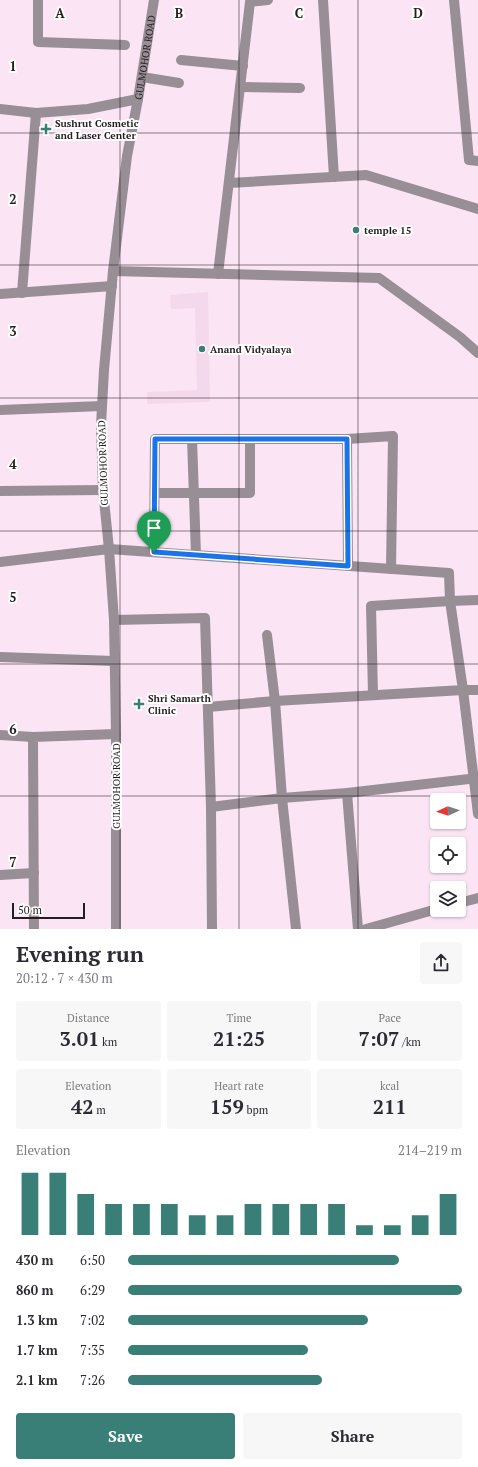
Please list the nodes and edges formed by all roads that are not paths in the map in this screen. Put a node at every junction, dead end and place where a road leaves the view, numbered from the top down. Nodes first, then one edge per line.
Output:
1 (38, 0) edge
2 (154, 0) edge
3 (268, 0) edge
4 (323, 0) edge
5 (454, 0) edge
6 (125, 45) dead end
7 (181, 60) dead end
8 (243, 66) junction
9 (142, 77) junction
10 (179, 83) dead end
11 (240, 87) junction
12 (300, 88) dead end
13 (138, 99) junction
14 (0, 109) edge
15 (36, 113) junction
16 (478, 160) edge
17 (334, 177) junction
18 (229, 183) junction
19 (478, 209) edge
20 (114, 271) junction
21 (218, 274) junction
22 (112, 286) junction
23 (22, 292) junction
24 (0, 294) edge
25 (478, 353) edge
26 (102, 406) junction
27 (0, 410) edge
28 (192, 439) junction
29 (250, 439) junction
30 (347, 439) junction
31 (103, 490) junction
32 (0, 491) edge
33 (154, 493) junction
34 (194, 493) junction
35 (109, 549) junction
36 (154, 552) junction
37 (196, 555) junction
38 (0, 562) edge
39 (348, 566) junction
40 (391, 569) junction
41 (450, 600) junction
42 (478, 600) edge
43 (114, 620) junction
44 (267, 635) dead end
45 (0, 657) edge
46 (114, 661) junction
47 (463, 690) junction
48 (478, 690) edge
49 (374, 695) junction
50 (275, 701) junction
51 (208, 707) junction
52 (116, 734) junction
53 (0, 735) edge
54 (33, 737) junction
55 (476, 778) edge
56 (346, 793) junction
57 (282, 798) junction
58 (211, 807) junction
59 (478, 814) edge
60 (34, 873) junction
61 (0, 875) edge
62 (478, 898) edge
63 (466, 902) edge
64 (430, 911) edge
65 (385, 926) edge
66 (34, 929) edge
67 (116, 929) edge
68 (212, 929) edge
69 (296, 929) edge
70 (358, 929) edge
71 (366, 929) edge

1 - 6 street
2 - 9 street, GULMOHOR ROAD
3 - 8 street
4 - 17 street
5 - 16 street
7 - 8 street
8 - 11 street
9 - 10 street
9 - 13 street, GULMOHOR ROAD
11 - 12 street
11 - 18 street
13 - 15 street
13 - 20 street, GULMOHOR ROAD
14 - 15 street
15 - 23 street
17 - 18 street
17 - 19 street
18 - 21 street
20 - 21 street
20 - 22 street, GULMOHOR ROAD
21 - 25 street
22 - 23 street
22 - 26 street, GULMOHOR ROAD
23 - 24 street
26 - 27 street
26 - 31 street, GULMOHOR ROAD
28 - 29 street
28 - 33 street
28 - 34 street
29 - 30 street
29 - 34 street
30 - 39 street
30 - 40 street
31 - 32 street
31 - 35 street, GULMOHOR ROAD
33 - 34 street
33 - 36 street
34 - 37 street
35 - 36 street
35 - 38 street
35 - 43 street, GULMOHOR ROAD
36 - 37 street
37 - 39 street
39 - 40 street
40 - 41 street
41 - 42 street
41 - 47 street
41 - 49 street
43 - 46 street, GULMOHOR ROAD
43 - 51 street
44 - 50 street
45 - 46 street
46 - 52 street, GULMOHOR ROAD
47 - 48 street
47 - 49 street
47 - 55 street
49 - 50 street
50 - 51 street
50 - 57 street
51 - 58 street
52 - 54 street
52 - 67 street, GULMOHOR ROAD
53 - 54 street
54 - 60 street
55 - 56 street
55 - 59 street
56 - 57 street
56 - 70 street
57 - 58 street
57 - 69 street
58 - 68 street
60 - 61 street
60 - 66 street
62 - 63 street
64 - 65 street
65 - 71 street

